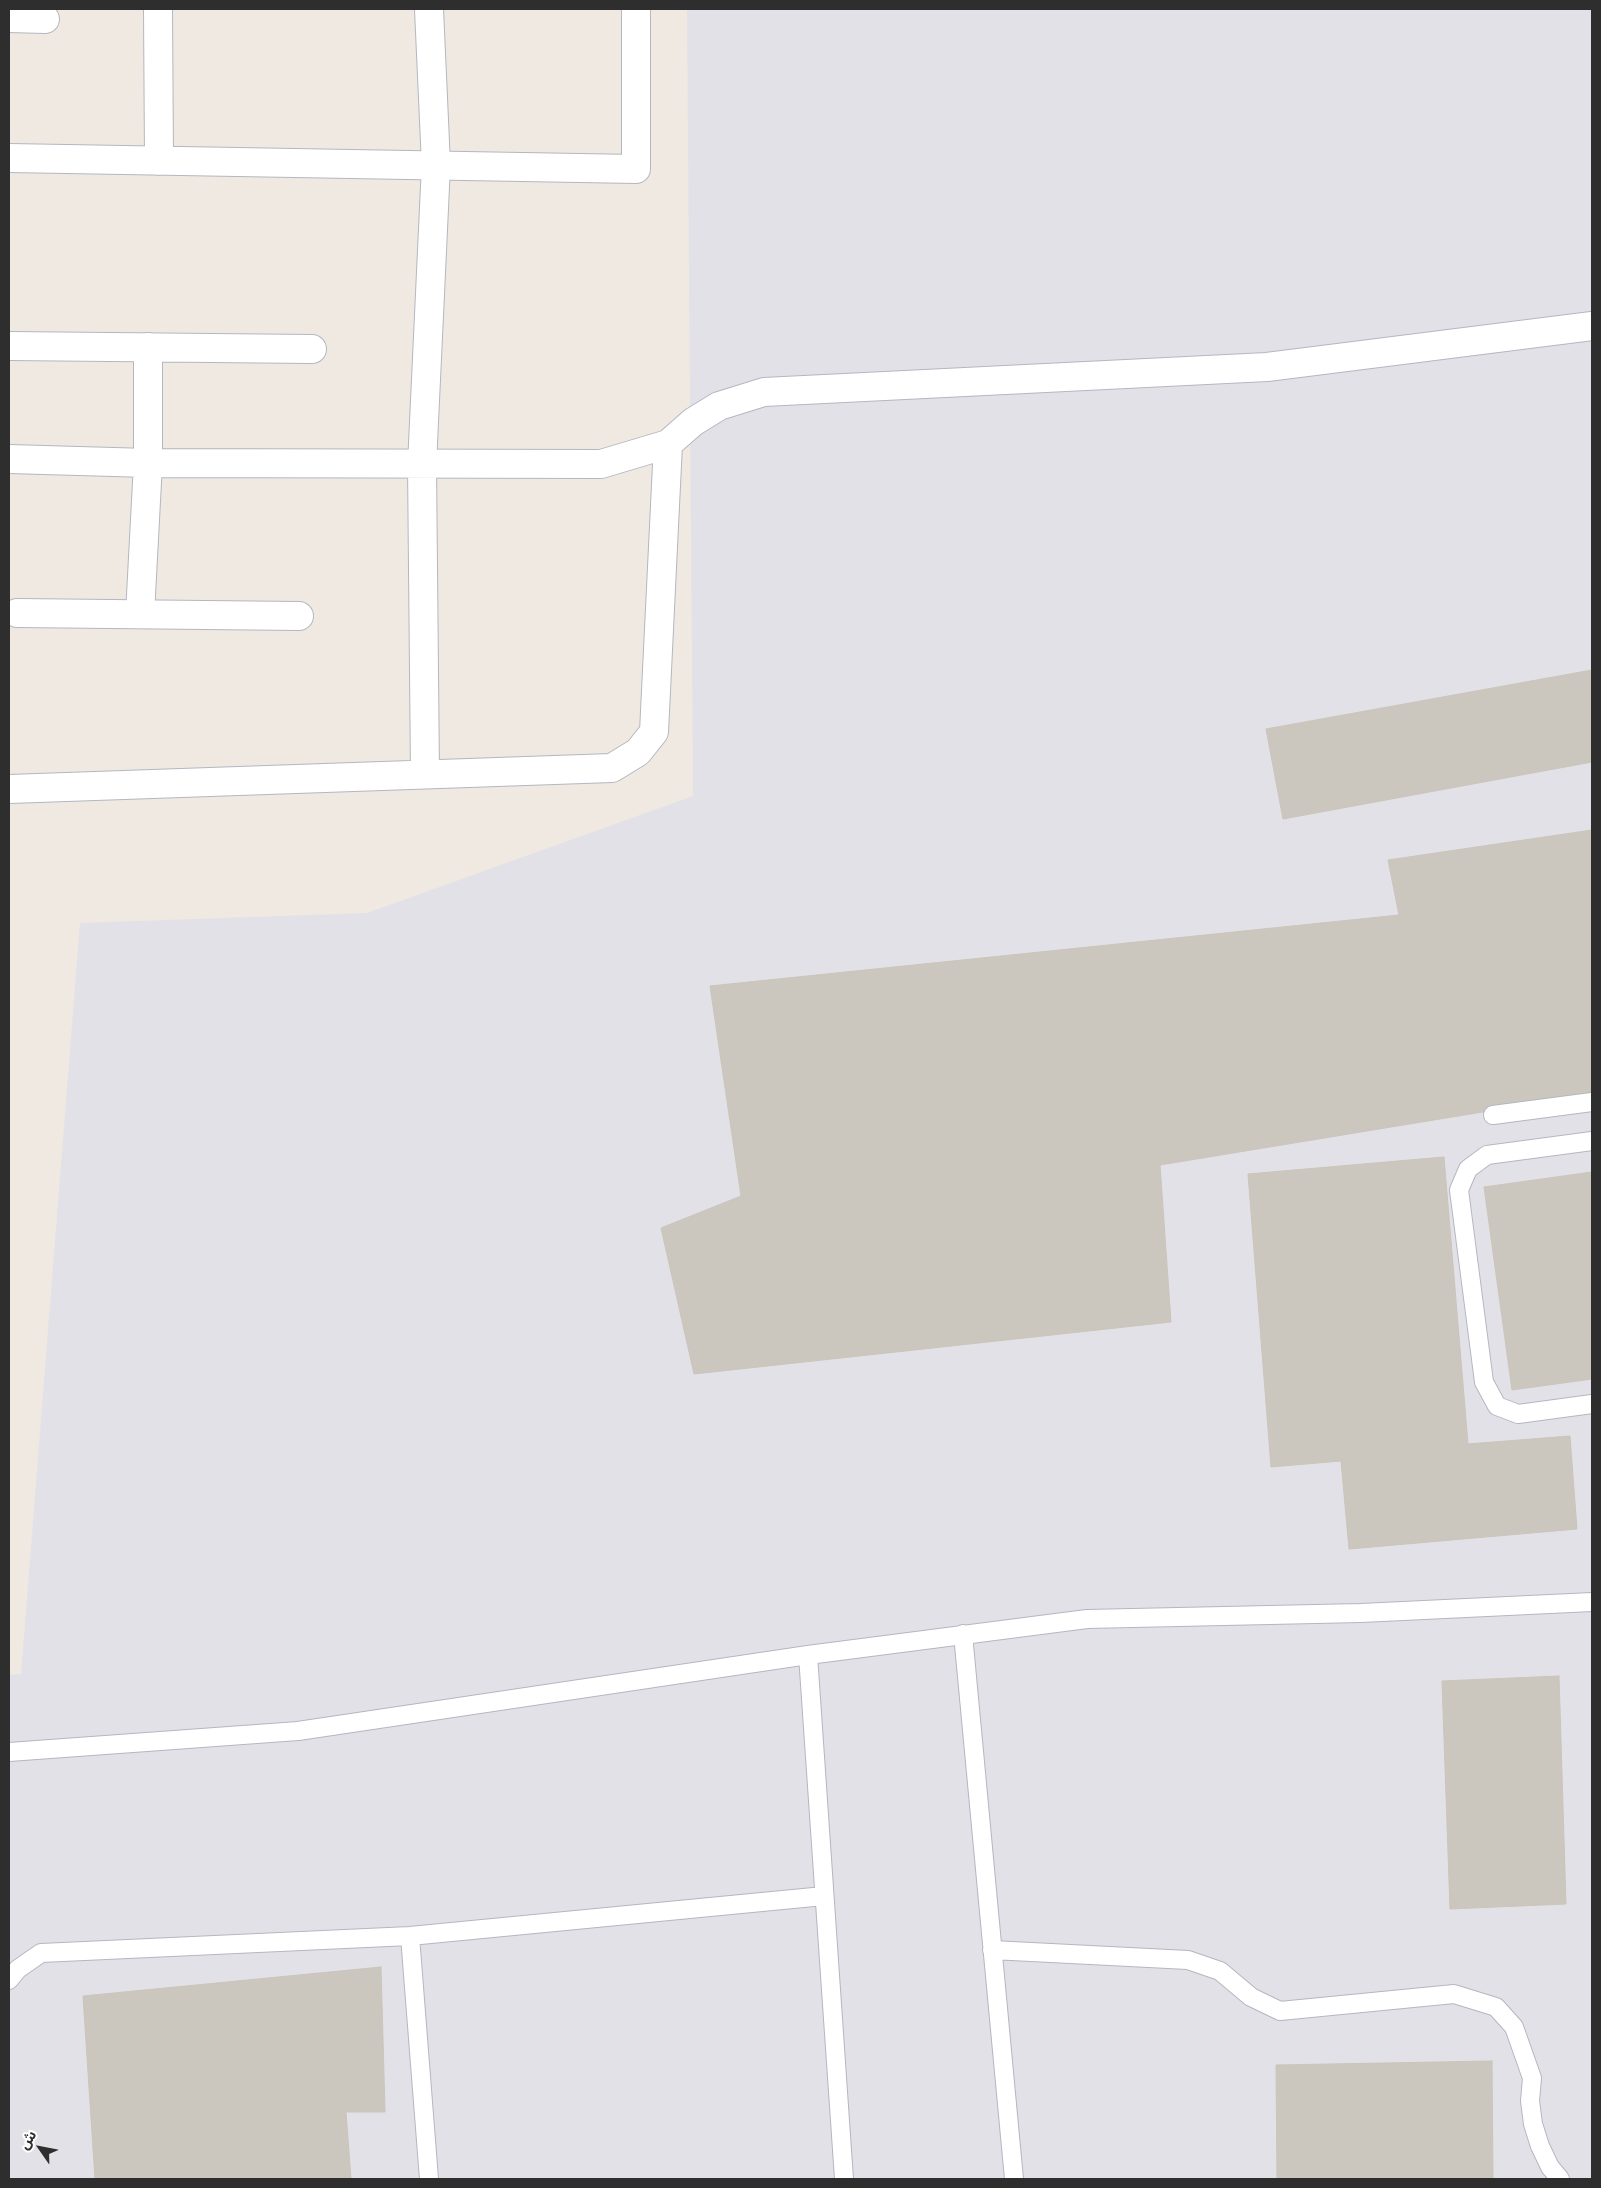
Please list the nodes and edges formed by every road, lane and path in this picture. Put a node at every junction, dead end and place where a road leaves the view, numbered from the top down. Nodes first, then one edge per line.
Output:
1 (158, 9) edge
2 (429, 9) edge
3 (636, 9) edge
4 (9, 18) edge
5 (45, 19) dead end
6 (9, 158) edge
7 (160, 161) junction
8 (436, 164) junction
9 (1592, 326) edge
10 (9, 346) edge
11 (148, 347) junction
12 (312, 349) dead end
13 (668, 444) junction
14 (9, 459) edge
15 (148, 463) junction
16 (422, 465) junction
17 (17, 613) dead end
18 (140, 614) junction
19 (299, 616) dead end
20 (425, 774) junction
21 (9, 789) edge
22 (1592, 1102) edge
23 (1493, 1115) dead end
24 (1592, 1142) edge
25 (1592, 1404) edge
26 (1592, 1602) edge
27 (962, 1634) junction
28 (808, 1655) junction
29 (9, 1752) edge
30 (824, 1896) junction
31 (410, 1936) junction
32 (992, 1950) junction
33 (9, 1980) edge
34 (429, 2179) edge
35 (844, 2179) edge
36 (1014, 2179) edge
37 (1560, 2179) edge

1 - 7 street
2 - 8 street
3 - 8 street
4 - 5 street
6 - 7 street
7 - 8 street
8 - 16 street
9 - 13 street
10 - 11 street
11 - 12 street
11 - 15 street
13 - 16 street
13 - 20 street
14 - 15 street
15 - 16 street
15 - 18 street
16 - 20 street
17 - 18 street
18 - 19 street
20 - 21 street
22 - 23 lane
24 - 25 lane
26 - 27 lane
27 - 28 lane
27 - 32 lane
28 - 29 lane
28 - 30 lane
30 - 31 lane
30 - 35 lane
31 - 33 lane
31 - 34 lane
32 - 36 lane
32 - 37 lane

